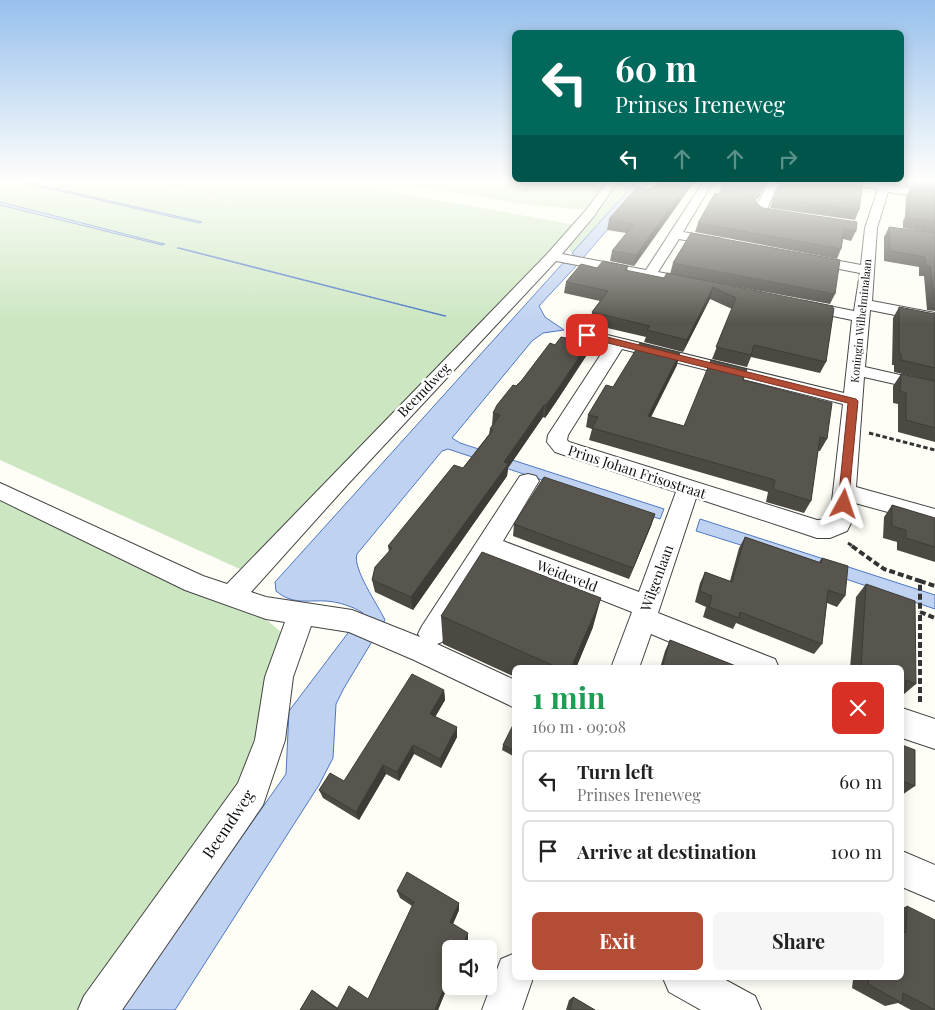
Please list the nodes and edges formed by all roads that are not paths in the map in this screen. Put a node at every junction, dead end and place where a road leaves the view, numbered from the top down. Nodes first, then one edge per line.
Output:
1 (576, 229) edge
2 (679, 229) edge
3 (871, 229) edge
4 (675, 234) junction
5 (732, 245) edge
6 (553, 256) junction
7 (790, 256) edge
8 (867, 270) junction
9 (650, 274) junction
10 (707, 286) edge
11 (793, 303) edge
12 (862, 310) junction
13 (935, 318) edge
14 (587, 335) edge
15 (617, 343) junction
16 (855, 370) junction
17 (935, 388) edge
18 (853, 401) junction
19 (528, 481) dead end
20 (688, 490) junction
21 (0, 491) edge
22 (845, 492) junction
23 (935, 517) edge
24 (830, 529) joint
25 (488, 545) junction
26 (232, 596) junction
27 (302, 612) junction
28 (644, 612) junction
29 (432, 634) dead end
30 (626, 665) edge
31 (759, 665) edge
32 (512, 693) edge
33 (904, 870) edge
34 (935, 883) edge
35 (513, 980) edge
36 (687, 980) edge
37 (98, 1010) edge
38 (502, 1010) edge
39 (741, 1010) edge

1 - 6 street, Beemdweg
2 - 4 street
3 - 8 street, Koningin Wilhelminalaan
4 - 5 street
4 - 9 street
6 - 9 street
6 - 26 street, Beemdweg
7 - 8 street
8 - 12 street, Koningin Wilhelminalaan
9 - 10 street
11 - 12 street
12 - 13 street
12 - 16 street, Koningin Wilhelminalaan
14 - 15 street
15 - 18 street
15 - 20 street, Prins Johan Frisostraat
16 - 17 street
16 - 18 street, Koningin Wilhelminalaan
18 - 22 street, Koningin Wilhelminalaan
19 - 25 street
20 - 24 street, Prins Johan Frisostraat
20 - 28 street, Wilgenlaan
21 - 26 street
22 - 23 street
22 - 24 street, Koningin Wilhelminalaan
25 - 28 street, Weideveld
25 - 29 street
26 - 27 street
27 - 32 street
27 - 37 street, Beemdweg
28 - 30 street, Wilgenlaan
28 - 31 street, Weideveld
33 - 34 street
35 - 38 street
36 - 39 street

